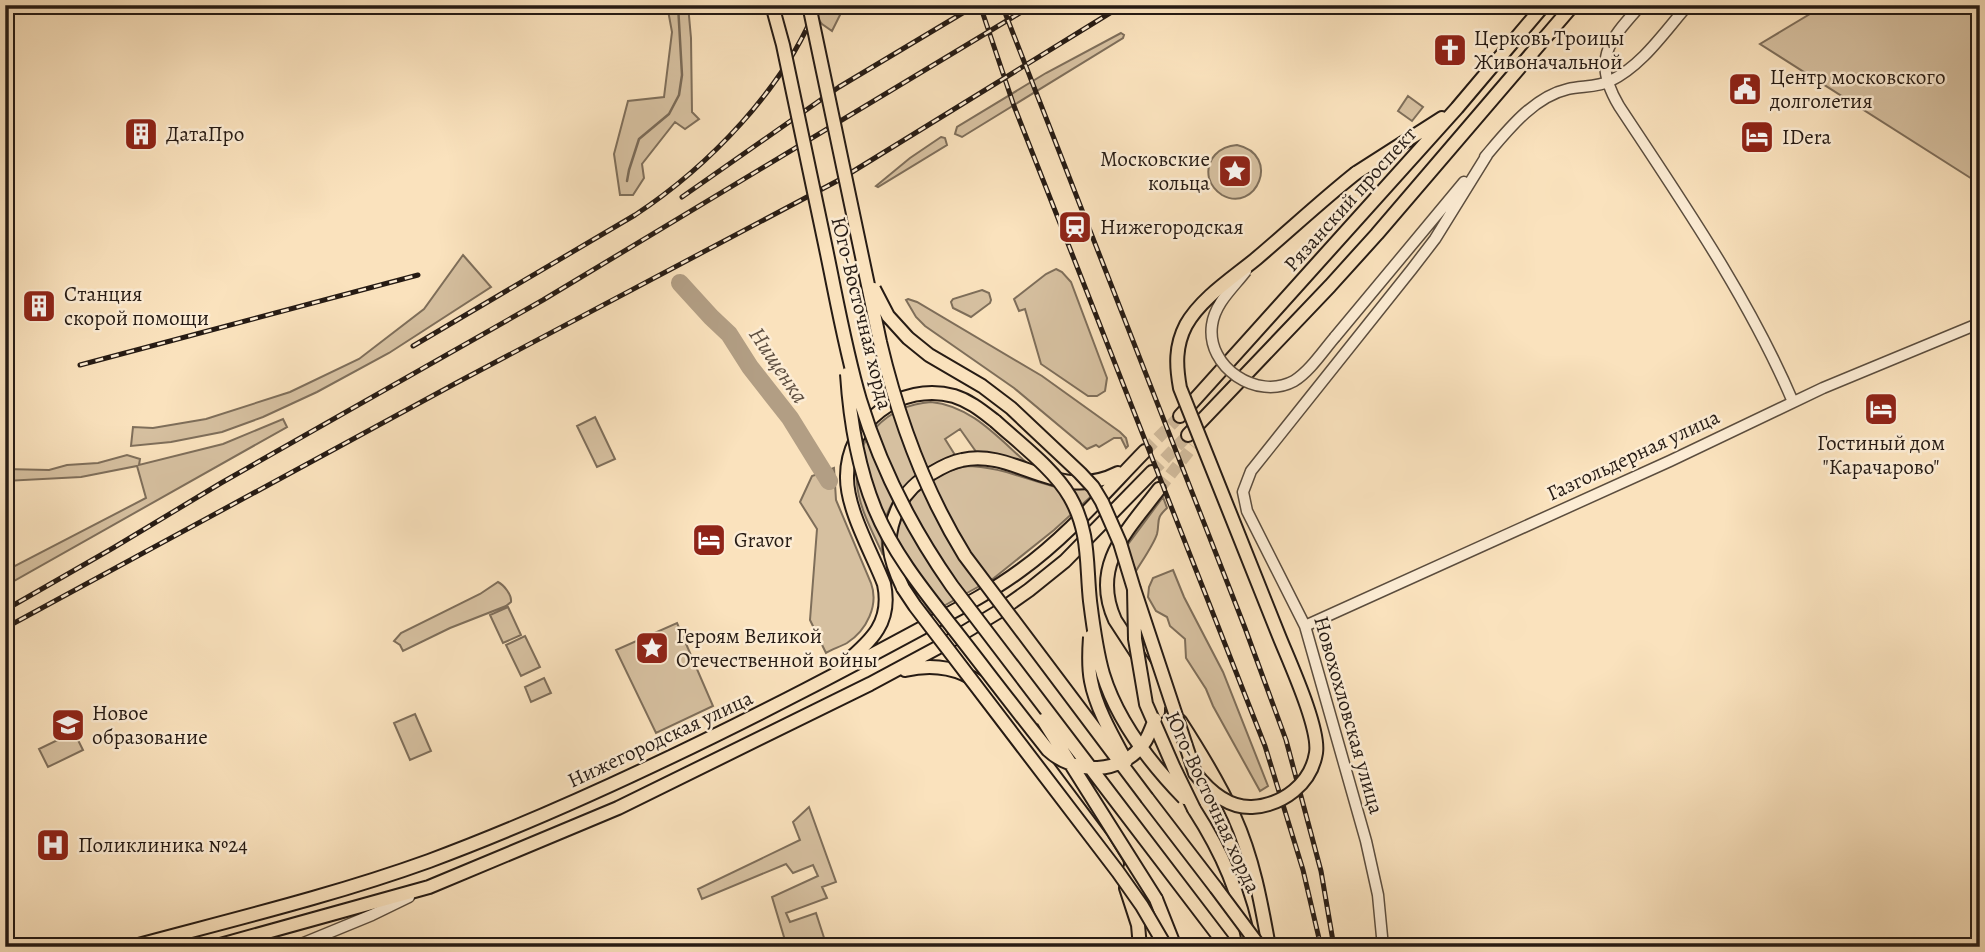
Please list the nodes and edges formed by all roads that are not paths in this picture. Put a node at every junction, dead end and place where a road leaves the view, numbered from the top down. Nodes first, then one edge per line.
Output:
1 (772, 5) edge
2 (809, 5) edge
3 (1544, 5) edge
4 (1573, 5) edge
5 (1641, 5) edge
6 (1688, 5) edge
7 (1607, 83) junction
8 (1457, 108) junction
9 (1487, 155) junction
10 (863, 258) junction
11 (1255, 260) junction
12 (1980, 323) edge
13 (846, 348) junction
14 (1793, 401) junction
15 (1180, 416) tunnel mouth
16 (1190, 440) tunnel mouth
17 (1145, 451) tunnel mouth
18 (1131, 466) junction
19 (1152, 472) tunnel mouth
20 (1159, 489) tunnel mouth
21 (1134, 589) junction
22 (1091, 606) junction
23 (1305, 625) junction
24 (994, 642) junction
25 (1149, 672) junction
26 (891, 673) junction
27 (830, 678) junction
28 (1147, 798) junction
29 (1194, 809) junction
30 (429, 887) junction
31 (131, 947) edge
32 (213, 947) edge
33 (295, 947) edge
34 (1140, 947) edge
35 (1166, 947) edge
36 (1175, 947) edge
37 (1227, 947) edge
38 (1250, 947) edge
39 (1260, 947) edge
40 (1269, 947) edge
41 (1383, 947) edge

1 - 13 main road, Юго-Восточная хорда, bridge
2 - 10 main road, Юго-Восточная хорда, bridge
3 - 8 main road, Рязанский проспект
4 - 16 main road, Рязанский проспект
5 - 7 street
6 - 7 street
7 - 9 street
7 - 14 street
8 - 11 main road, bridge
8 - 15 main road, Рязанский проспект
9 - 11 street, bridge
9 - 23 street, Новохохловская улица
10 - 21 main road, Юго-Восточная хорда, bridge
10 - 28 main road, Юго-Восточная хорда, bridge
11 - 21 main road, bridge
12 - 14 street, Газгольдерная улица
13 - 24 main road, Юго-Восточная хорда, bridge
13 - 25 main road, bridge
14 - 23 street, Газгольдерная улица
17 - 18 main road, Нижегородская улица
18 - 27 main road, Нижегородская улица
18 - 35 main road, bridge
19 - 26 main road
20 - 25 main road
21 - 29 main road, Юго-Восточная хорда, bridge
22 - 27 main road, bridge
22 - 28 main road, bridge
22 - 29 main road, bridge
23 - 41 street, Новохохловская улица
24 - 36 main road, Юго-Восточная хорда, bridge
24 - 37 main road, Юго-Восточная хорда, bridge
25 - 40 main road
26 - 30 main road, Нижегородская улица
26 - 34 main road
27 - 31 main road, Нижегородская улица
28 - 39 main road, Юго-Восточная хорда, bridge
29 - 38 main road, Юго-Восточная хорда, bridge
30 - 32 main road, Нижегородская улица
30 - 33 street

